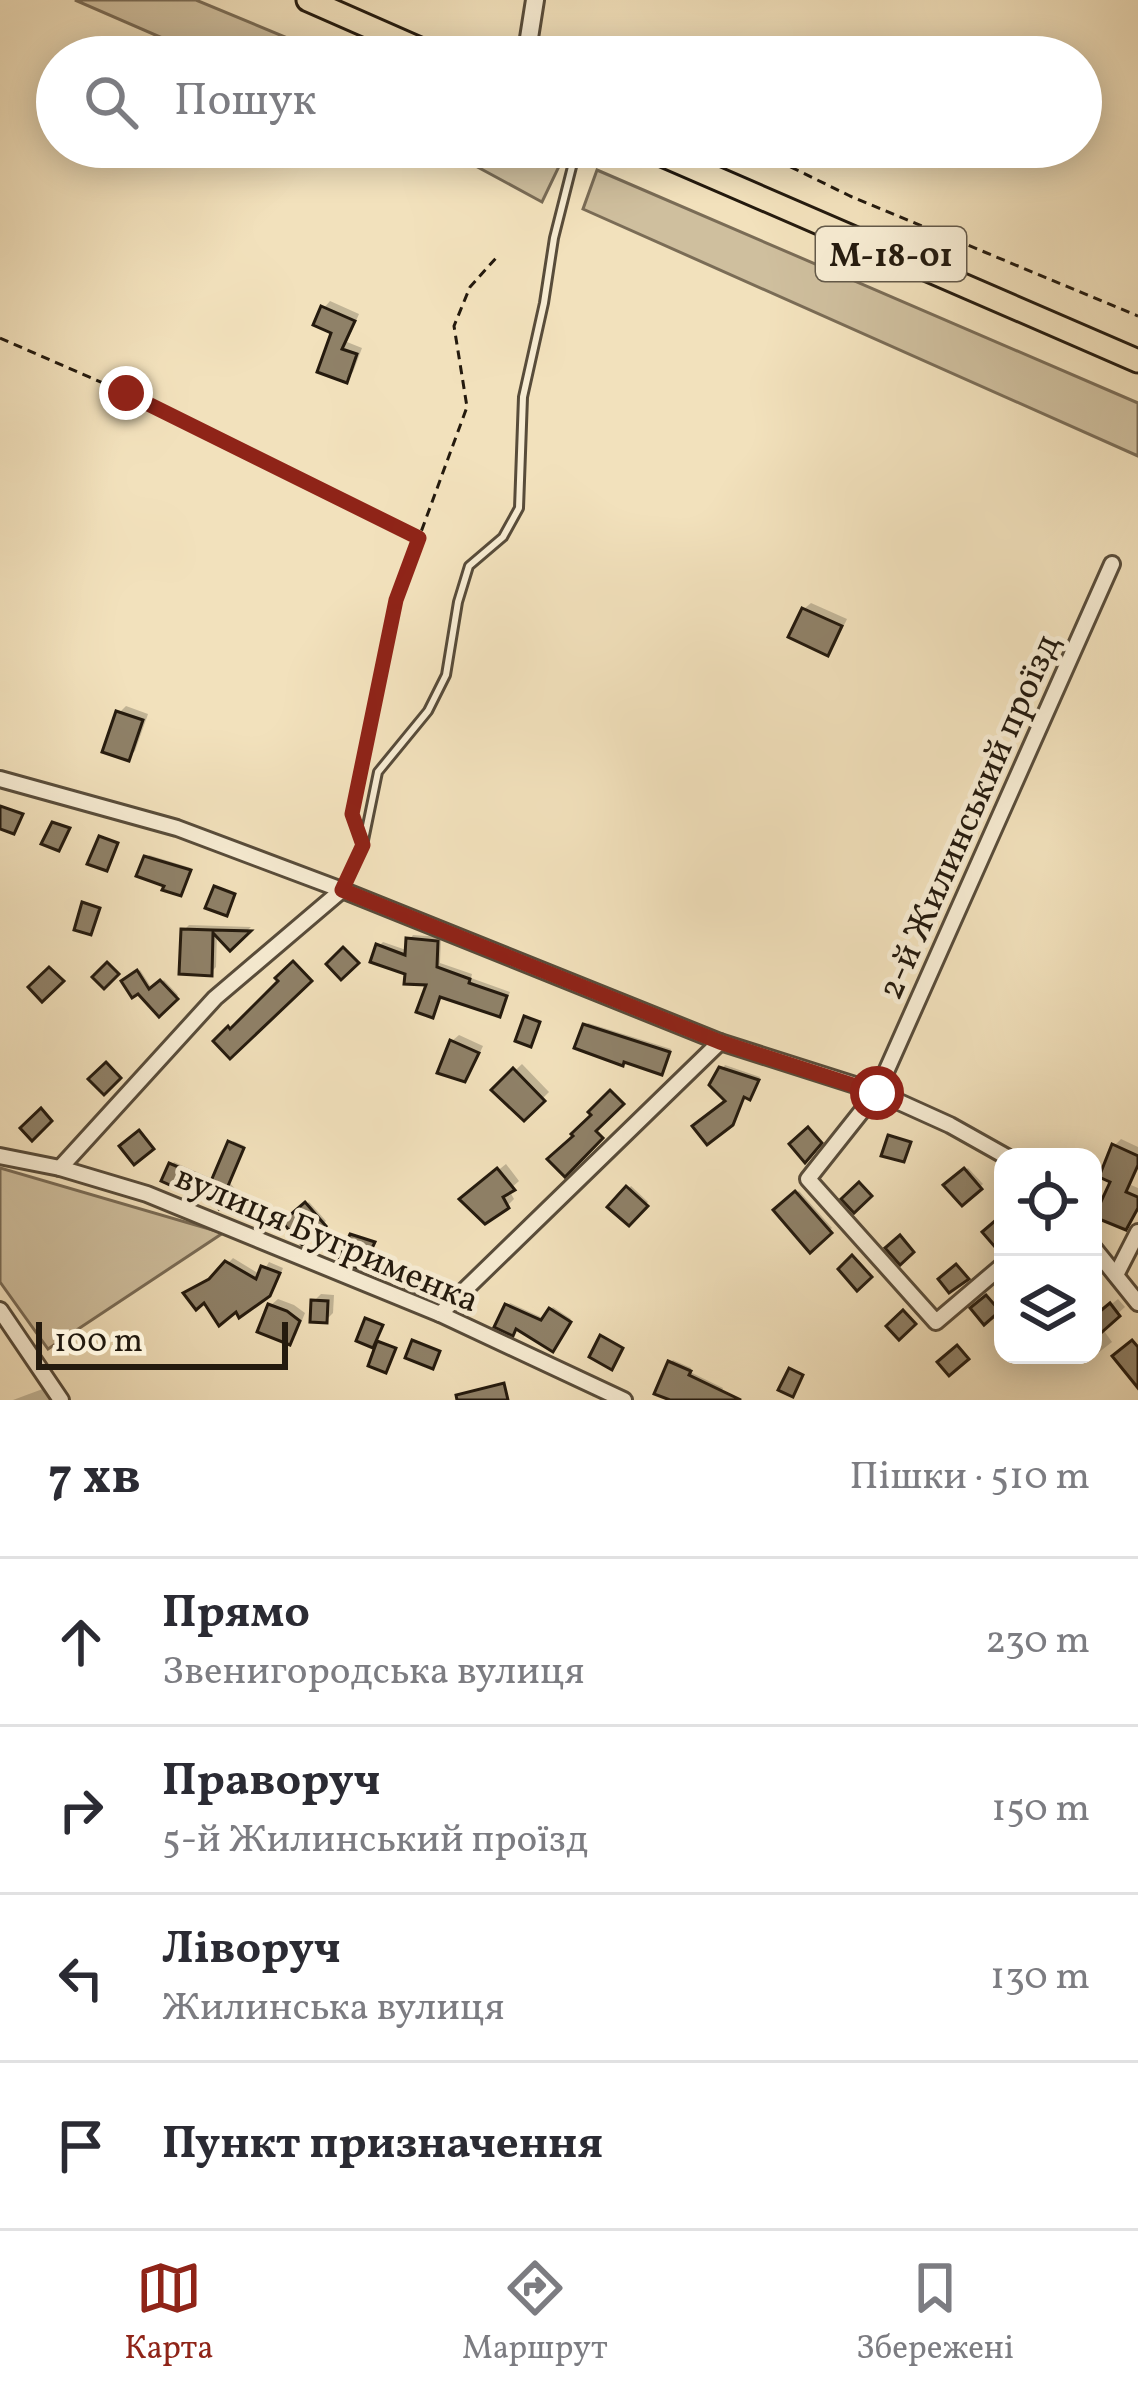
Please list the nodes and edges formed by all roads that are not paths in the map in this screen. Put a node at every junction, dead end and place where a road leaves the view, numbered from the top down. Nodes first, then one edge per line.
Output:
1 (308, 0) edge
2 (536, 0) edge
3 (390, 36) edge
4 (530, 36) edge
5 (572, 168) edge
6 (692, 168) edge
7 (1138, 361) edge
8 (1112, 564) dead end
9 (0, 779) edge
10 (342, 890) junction
11 (720, 1042) junction
12 (877, 1093) junction
13 (994, 1150) edge
14 (0, 1156) edge
15 (60, 1168) junction
16 (1138, 1232) edge
17 (1101, 1256) edge
18 (994, 1273) edge
19 (1116, 1275) junction
20 (1138, 1303) edge
21 (2, 1312) edge
22 (440, 1314) junction
23 (0, 1334) edge
24 (61, 1400) edge
25 (624, 1400) edge

1 - 3 highway
2 - 4 street
5 - 10 lane
6 - 7 highway, М-18-01
8 - 12 street, 2-й Жилинський проїзд
9 - 10 street
10 - 11 street
10 - 15 street
11 - 12 street
11 - 22 street
12 - 13 street
12 - 18 street, 2-й Жилинський проїзд
14 - 15 street, вулиця Бугрименка
15 - 22 street, вулиця Бугрименка
16 - 19 street
17 - 19 street
19 - 20 street
21 - 23 street
21 - 24 street
22 - 25 street, вулиця Бугрименка

